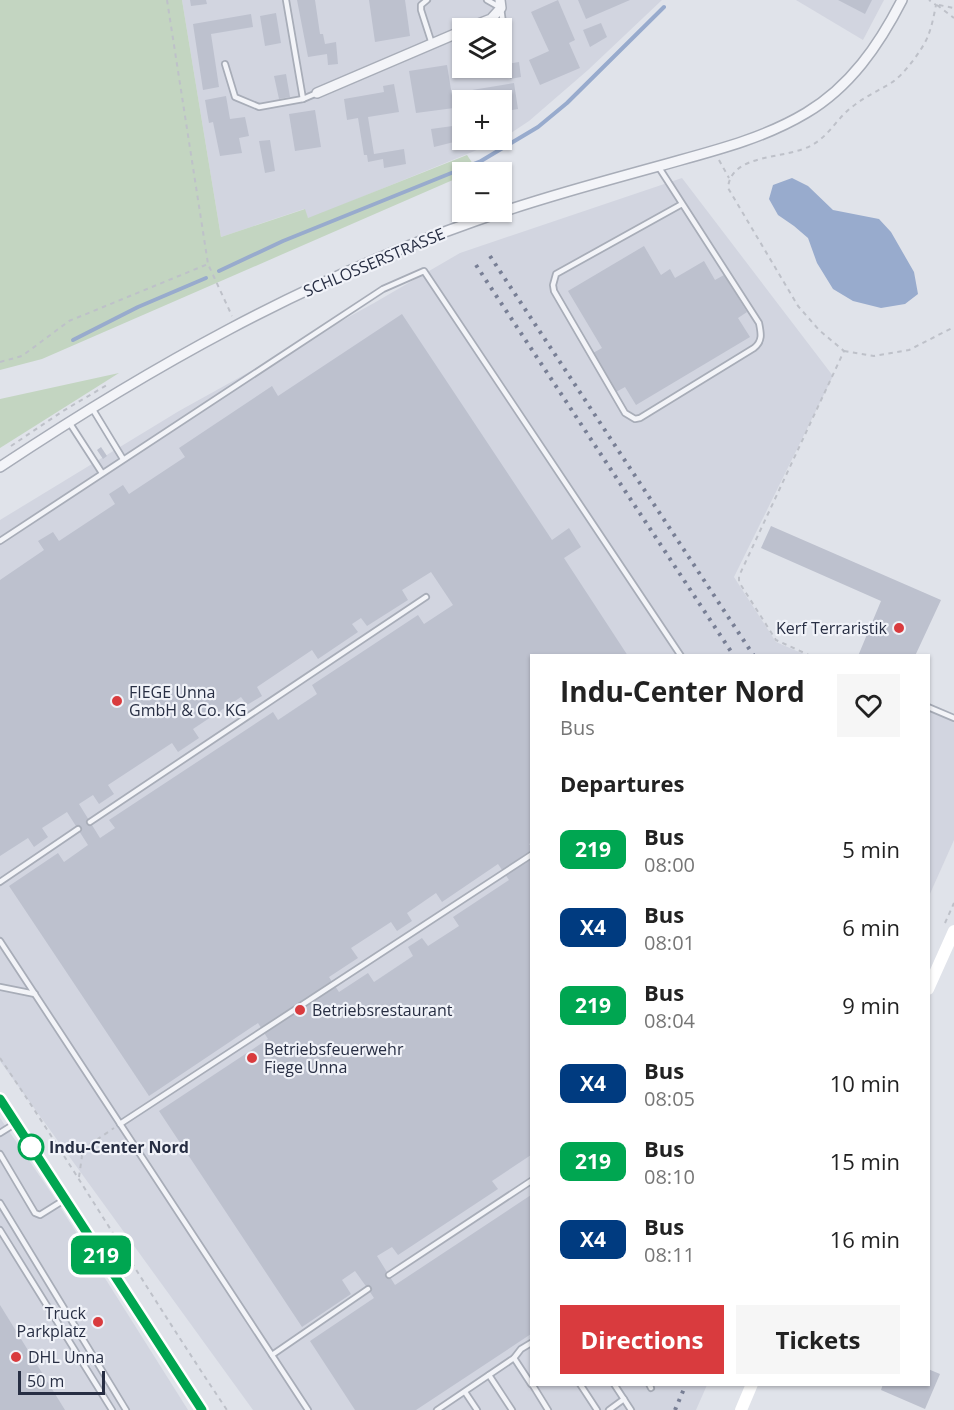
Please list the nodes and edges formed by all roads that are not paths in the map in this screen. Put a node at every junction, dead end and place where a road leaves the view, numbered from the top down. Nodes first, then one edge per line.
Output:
1 (286, 0) edge
2 (427, 0) edge
3 (488, 0) edge
4 (902, 0) edge
5 (501, 4) edge
6 (492, 18) edge
7 (452, 36) edge
8 (432, 44) junction
9 (225, 64) dead end
10 (317, 93) joint
11 (303, 99) junction
12 (658, 166) junction
13 (682, 204) junction
14 (92, 408) junction
15 (69, 422) junction
16 (123, 459) junction
17 (0, 467) edge
18 (102, 473) junction
19 (0, 541) edge
20 (426, 597) dead end
21 (680, 654) edge
22 (930, 708) edge
23 (954, 718) edge
24 (90, 822) dead end
25 (78, 829) dead end
26 (530, 856) edge
27 (0, 882) edge
28 (954, 931) edge
29 (0, 941) edge
30 (930, 985) edge
31 (0, 987) edge
32 (35, 994) junction
33 (0, 1099) edge
34 (16, 1123) junction
35 (120, 1124) junction
36 (0, 1133) edge
37 (0, 1154) edge
38 (530, 1182) edge
39 (65, 1199) junction
40 (0, 1203) edge
41 (0, 1230) edge
42 (390, 1275) dead end
43 (368, 1289) dead end
44 (530, 1344) edge
45 (272, 1355) junction
46 (514, 1358) junction
47 (489, 1375) junction
48 (530, 1382) edge
49 (532, 1386) edge
50 (581, 1386) edge
51 (615, 1386) edge
52 (751, 1386) edge
53 (465, 1392) junction
54 (624, 1400) junction
55 (440, 1409) edge
56 (112, 1410) edge
57 (126, 1410) edge
58 (202, 1410) edge
59 (308, 1410) edge
60 (477, 1410) edge
61 (512, 1410) edge
62 (548, 1410) edge
63 (597, 1410) edge
64 (609, 1410) edge
65 (631, 1410) edge
66 (741, 1410) edge

1 - 11 lane
2 - 8 lane
3 - 5 lane
4 - 12 street, SCHLOSSERSTRASSE
5 - 6 street
7 - 8 street
8 - 10 street
9 - 11 lane
10 - 11 lane
12 - 13 lane
12 - 14 street, SCHLOSSERSTRASSE
13 - 13 lane
14 - 15 street, SCHLOSSERSTRASSE
14 - 16 lane
15 - 17 street, SCHLOSSERSTRASSE
15 - 18 lane
16 - 18 lane
16 - 21 lane
18 - 19 lane
20 - 24 lane
22 - 23 lane
25 - 27 lane
26 - 35 lane
28 - 30 main road
29 - 32 lane
31 - 32 lane
32 - 35 lane
33 - 34 street
34 - 36 lane
34 - 39 street
35 - 45 lane
37 - 39 lane
38 - 42 lane
39 - 58 street
40 - 57 lane
41 - 56 lane
43 - 45 lane
44 - 46 lane
45 - 59 lane
46 - 47 lane
46 - 48 lane
47 - 53 lane
47 - 61 lane
49 - 62 lane
50 - 63 lane
51 - 54 lane
52 - 66 main road
53 - 55 lane
53 - 60 lane
54 - 64 lane
54 - 65 lane

